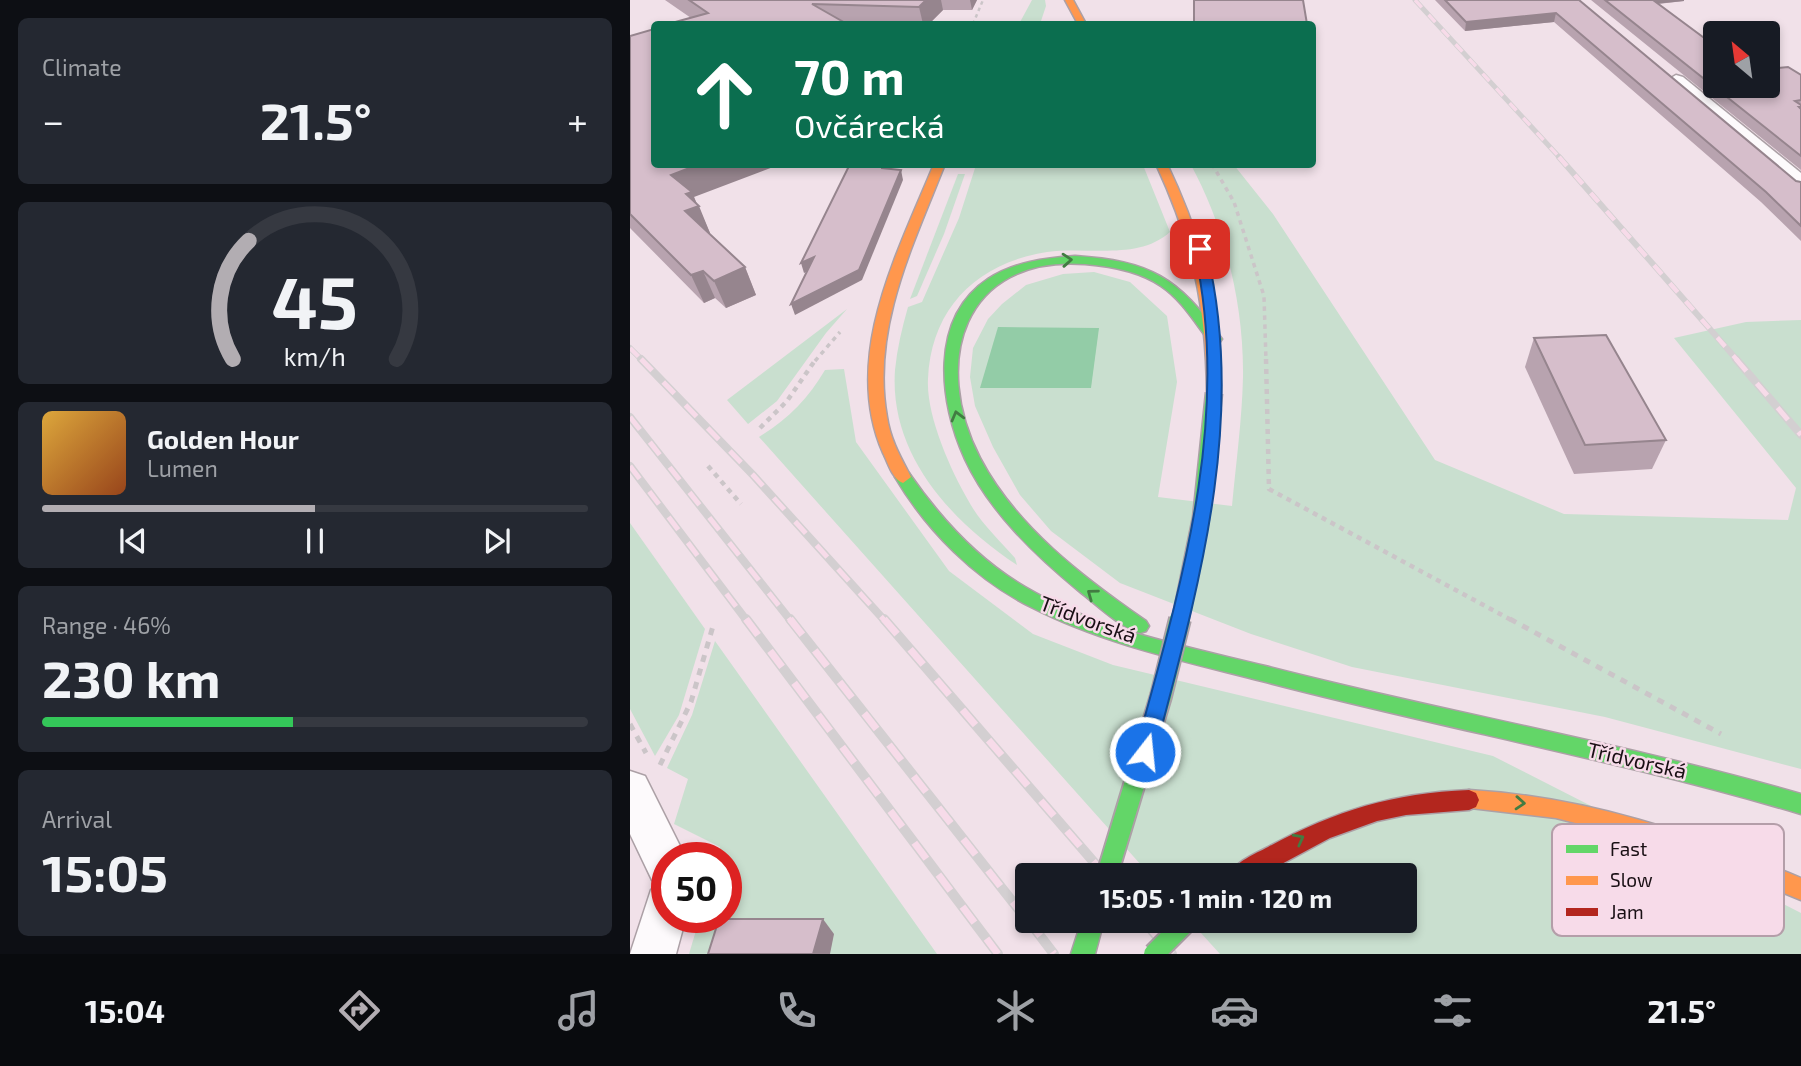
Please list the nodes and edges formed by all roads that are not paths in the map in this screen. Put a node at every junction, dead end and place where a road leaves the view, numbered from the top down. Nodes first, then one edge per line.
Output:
1 (1069, 0) edge
2 (1080, 21) edge
3 (1662, 70) edge
4 (938, 168) edge
5 (1163, 168) edge
6 (1801, 184) edge
7 (1215, 339) junction
8 (1192, 655) junction
9 (633, 795) edge
10 (1801, 804) edge
11 (1632, 824) edge
12 (656, 842) edge
13 (1111, 863) edge
14 (1260, 863) edge
15 (1784, 882) edge
16 (1801, 889) edge
17 (659, 933) edge
18 (1089, 933) edge
19 (1173, 933) edge
20 (653, 954) edge
21 (1083, 954) edge
22 (1154, 954) edge

1 - 2 main road
3 - 6 street
4 - 8 main road, Třídvorská
5 - 7 main road
8 -> 7 main road
7 - 13 main road, bridge
8 - 10 main road, Třídvorská
9 - 12 street
14 -> 11 main road
15 -> 16 main road
17 - 20 street
18 - 21 main road
19 - 22 main road, bridge

